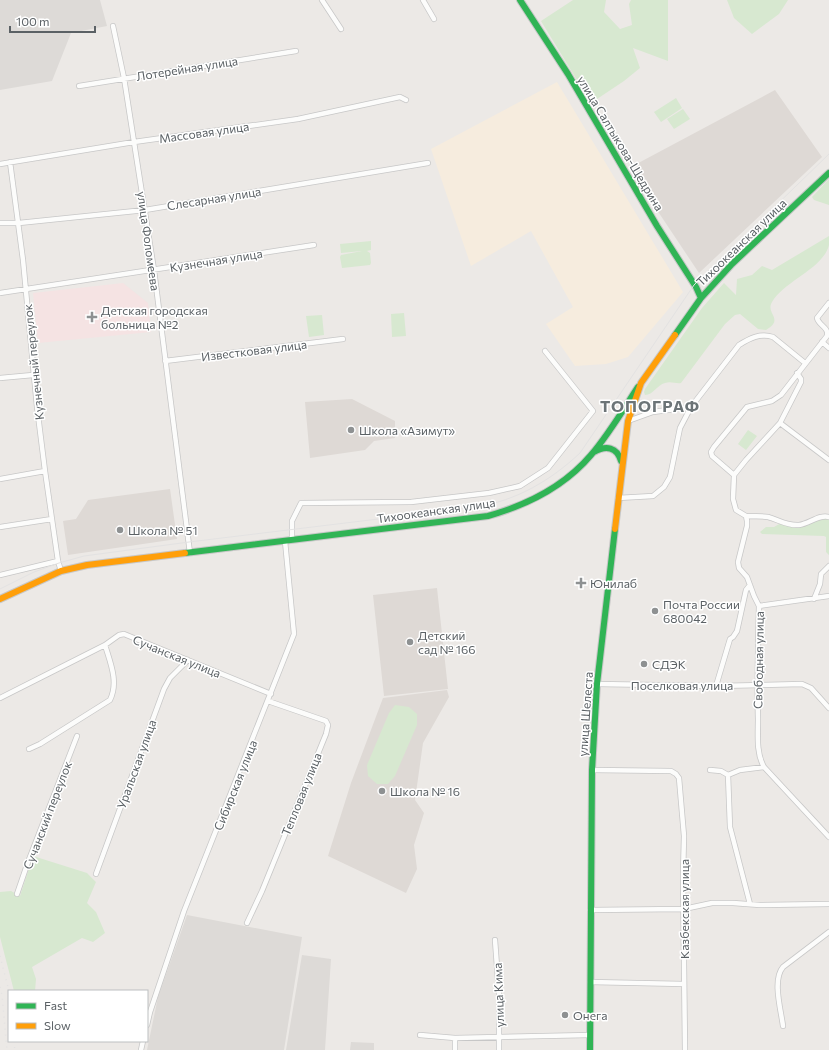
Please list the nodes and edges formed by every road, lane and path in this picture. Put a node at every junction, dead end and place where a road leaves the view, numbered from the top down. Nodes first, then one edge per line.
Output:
1 (322, 0) edge
2 (423, 0) edge
3 (520, 0) edge
4 (434, 19) dead end
5 (113, 26) dead end
6 (341, 29) dead end
7 (296, 51) dead end
8 (124, 78) junction
9 (79, 86) dead end
10 (406, 100) dead end
11 (134, 142) junction
12 (10, 162) junction
13 (428, 163) dead end
14 (0, 164) edge
15 (829, 173) edge
16 (145, 210) junction
17 (0, 223) edge
18 (19, 223) junction
19 (314, 245) dead end
20 (154, 270) junction
21 (26, 289) junction
22 (0, 293) edge
23 (701, 298) junction
24 (829, 303) edge
25 (343, 340) dead end
26 (822, 342) junction
27 (829, 348) edge
28 (545, 352) dead end
29 (165, 361) junction
30 (805, 363) junction
31 (797, 373) junction
32 (33, 375) junction
33 (0, 378) edge
34 (641, 383) junction
35 (691, 408) junction
36 (628, 421) junction
37 (780, 423) junction
38 (592, 454) junction
39 (829, 460) edge
40 (622, 463) junction
41 (45, 471) junction
42 (734, 475) junction
43 (0, 479) edge
44 (618, 498) junction
45 (746, 516) junction
46 (829, 517) edge
47 (52, 519) junction
48 (0, 527) edge
49 (292, 540) junction
50 (285, 541) junction
51 (190, 553) junction
52 (58, 561) junction
53 (829, 566) edge
54 (61, 571) junction
55 (0, 575) edge
56 (750, 584) junction
57 (829, 596) edge
58 (0, 599) edge
59 (814, 599) junction
60 (759, 606) junction
61 (105, 645) junction
62 (188, 660) junction
63 (596, 684) junction
64 (757, 685) junction
65 (716, 686) junction
66 (271, 694) junction
67 (0, 698) edge
68 (268, 700) junction
69 (829, 708) edge
70 (77, 736) dead end
71 (29, 749) dead end
72 (764, 767) junction
73 (592, 770) junction
74 (710, 770) dead end
75 (728, 775) junction
76 (829, 837) edge
77 (96, 874) dead end
78 (17, 894) dead end
79 (750, 904) junction
80 (829, 904) edge
81 (684, 909) junction
82 (590, 910) junction
83 (247, 923) dead end
84 (829, 932) edge
85 (496, 940) dead end
86 (590, 982) junction
87 (684, 984) junction
88 (148, 1020) edge
89 (783, 1026) dead end
90 (420, 1035) dead end
91 (590, 1035) junction
92 (455, 1038) junction
93 (499, 1038) junction
94 (455, 1050) edge
95 (498, 1050) edge
96 (590, 1050) edge
97 (685, 1050) edge

1 - 6 street
2 - 4 street
3 - 23 main road, улица Салтыкова-Щедрина
5 - 8 street, улица Фоломеева
7 - 8 street, Лотерейная улица
8 - 9 street, Лотерейная улица
8 - 11 street, улица Фоломеева
10 - 11 street, Массовая улица
11 - 12 street, Массовая улица
11 - 16 street, улица Фоломеева
12 - 14 street, Массовая улица
12 - 18 street, Кузнечный переулок
13 - 16 street, Слесарная улица
15 - 23 main road, Тихоокеанская улица
16 - 18 street, Слесарная улица
16 - 20 street, улица Фоломеева
17 - 18 street, Слесарная улица
18 - 21 street, Кузнечный переулок
19 - 20 street, Кузнечная улица
20 - 21 street, Кузнечная улица
20 - 29 street, улица Фоломеева
21 - 22 street, Кузнечная улица
21 - 32 street, Кузнечный переулок
23 - 34 main road, Тихоокеанская улица
24 - 26 street
25 - 29 street, Известковая улица
26 - 27 street
26 - 30 street
28 - 49 street
29 - 51 street, улица Фоломеева
30 - 31 street
30 - 35 street
31 - 37 street
31 - 42 street
32 - 33 street
32 - 41 street, Кузнечный переулок
34 - 36 main road, улица Шелеста
34 - 38 main road, Тихоокеанская улица
35 - 36 street
35 - 44 street
36 - 40 main road, улица Шелеста
37 - 39 street
37 - 42 street
38 - 40 main road
38 - 49 main road, Тихоокеанская улица
40 - 44 main road, улица Шелеста
41 - 43 street
41 - 47 street, Кузнечный переулок
42 - 45 street
44 - 63 main road, улица Шелеста
45 - 46 street
45 - 56 street, Свободная улица
47 - 48 street
47 - 52 street, Кузнечный переулок
49 - 50 main road, Тихоокеанская улица
50 - 51 main road, Тихоокеанская улица
50 - 66 street, Сибирская улица
51 - 54 main road, Тихоокеанская улица
52 - 54 street, Кузнечный переулок
52 - 55 street
53 - 59 street
54 - 58 main road, Тихоокеанская улица
56 - 60 street, Свободная улица
56 - 65 street
57 - 59 street
59 - 60 street
60 - 64 street, Свободная улица
61 - 62 street, Сучанская улица
61 - 67 street, Сучанская улица
61 - 71 street
62 - 66 street, Сучанская улица
62 - 77 street, Уральская улица
63 - 65 street, Поселковая улица
63 - 73 main road, улица Шелеста
64 - 65 street, Поселковая улица
64 - 69 street, Поселковая улица
64 - 72 street, Свободная улица
66 - 68 street, Сибирская улица
68 - 83 street, Тепловая улица
68 - 88 street, Сибирская улица
70 - 78 street, Сучанский переулок
72 - 75 street
72 - 76 street
73 - 81 street, Казбекская улица
73 - 82 main road, улица Шелеста
74 - 75 street
75 - 79 street
79 - 80 street
79 - 81 street
81 - 82 street
81 - 87 street, Казбекская улица
82 - 86 main road, улица Шелеста
84 - 89 street
85 - 93 street, улица Кима
86 - 87 street
86 - 91 main road, улица Шелеста
87 - 97 street, Казбекская улица
90 - 92 street
91 - 93 street
91 - 96 main road, улица Шелеста
92 - 93 street
92 - 94 street
93 - 95 street, улица Кима

